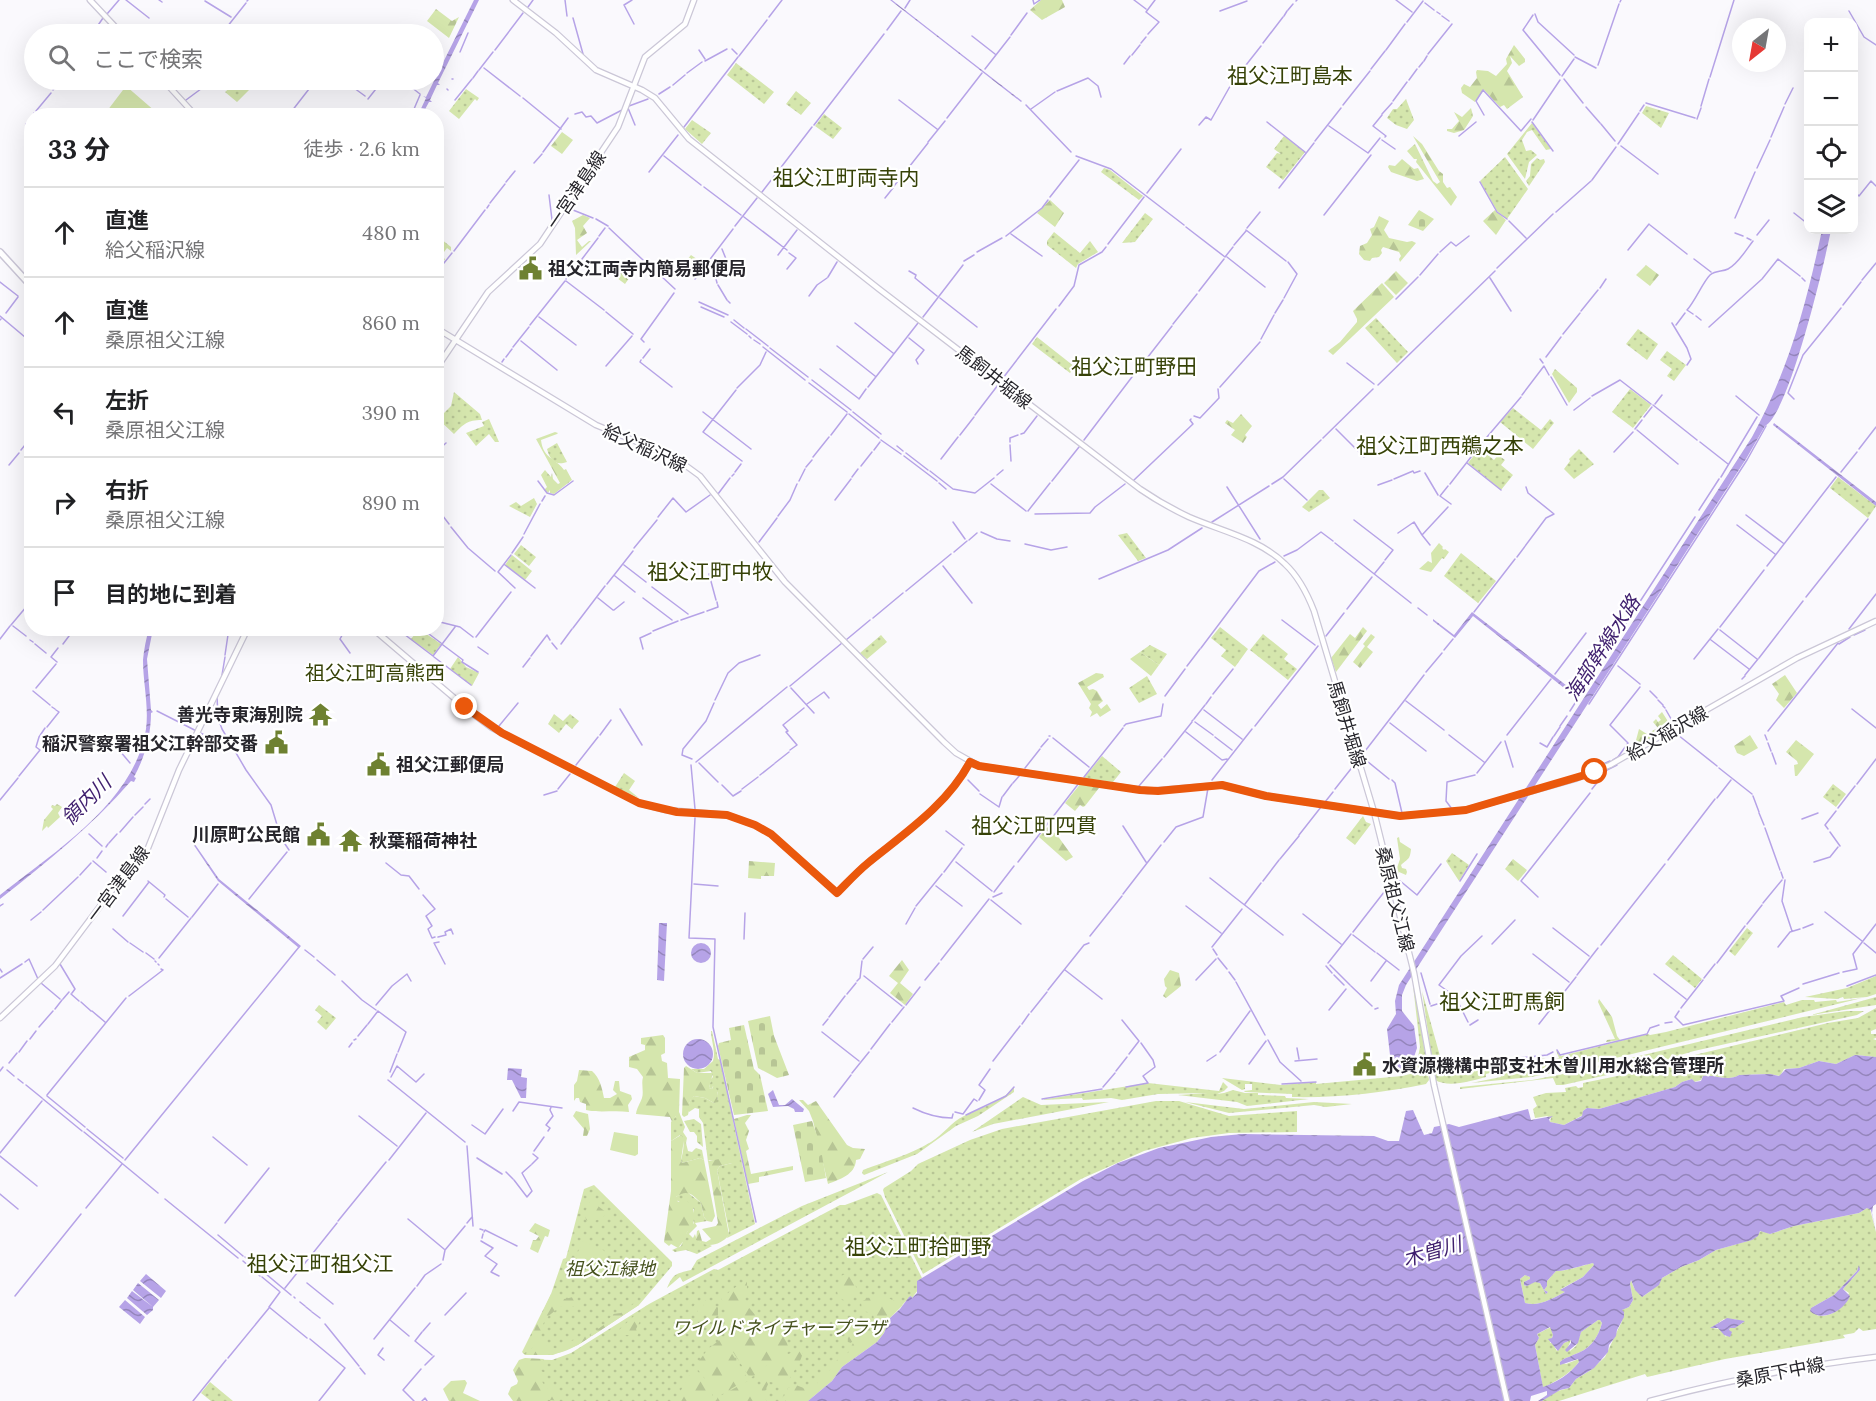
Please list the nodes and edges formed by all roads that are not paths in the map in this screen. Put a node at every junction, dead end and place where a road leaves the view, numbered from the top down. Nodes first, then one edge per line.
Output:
1 (90, 0) edge
2 (513, 0) edge
3 (694, 0) edge
4 (113, 24) edge
5 (633, 86) junction
6 (172, 90) edge
7 (189, 108) edge
8 (0, 252) edge
9 (24, 278) edge
10 (444, 333) edge
11 (456, 340) junction
12 (444, 357) edge
13 (1876, 621) edge
14 (244, 636) edge
15 (381, 636) edge
16 (970, 762) junction
17 (1374, 812) junction
18 (0, 1017) edge
19 (1876, 1357) edge
20 (1507, 1401) edge
21 (1650, 1401) edge

1 - 4 main road
2 - 5 main road, 馬飼井堀線
3 - 5 main road, 一宮津島線
5 - 11 main road, 一宮津島線
5 - 17 main road, 馬飼井堀線
6 - 7 main road
8 - 9 main road
10 - 11 main road, 給父稲沢線
11 - 12 main road, 一宮津島線
11 - 16 main road, 給父稲沢線
13 - 17 main road, 給父稲沢線
14 - 18 main road, 一宮津島線
15 - 16 main road
16 - 17 main road
17 - 20 main road, 桑原祖父江線
19 - 21 main road, 桑原下中線

